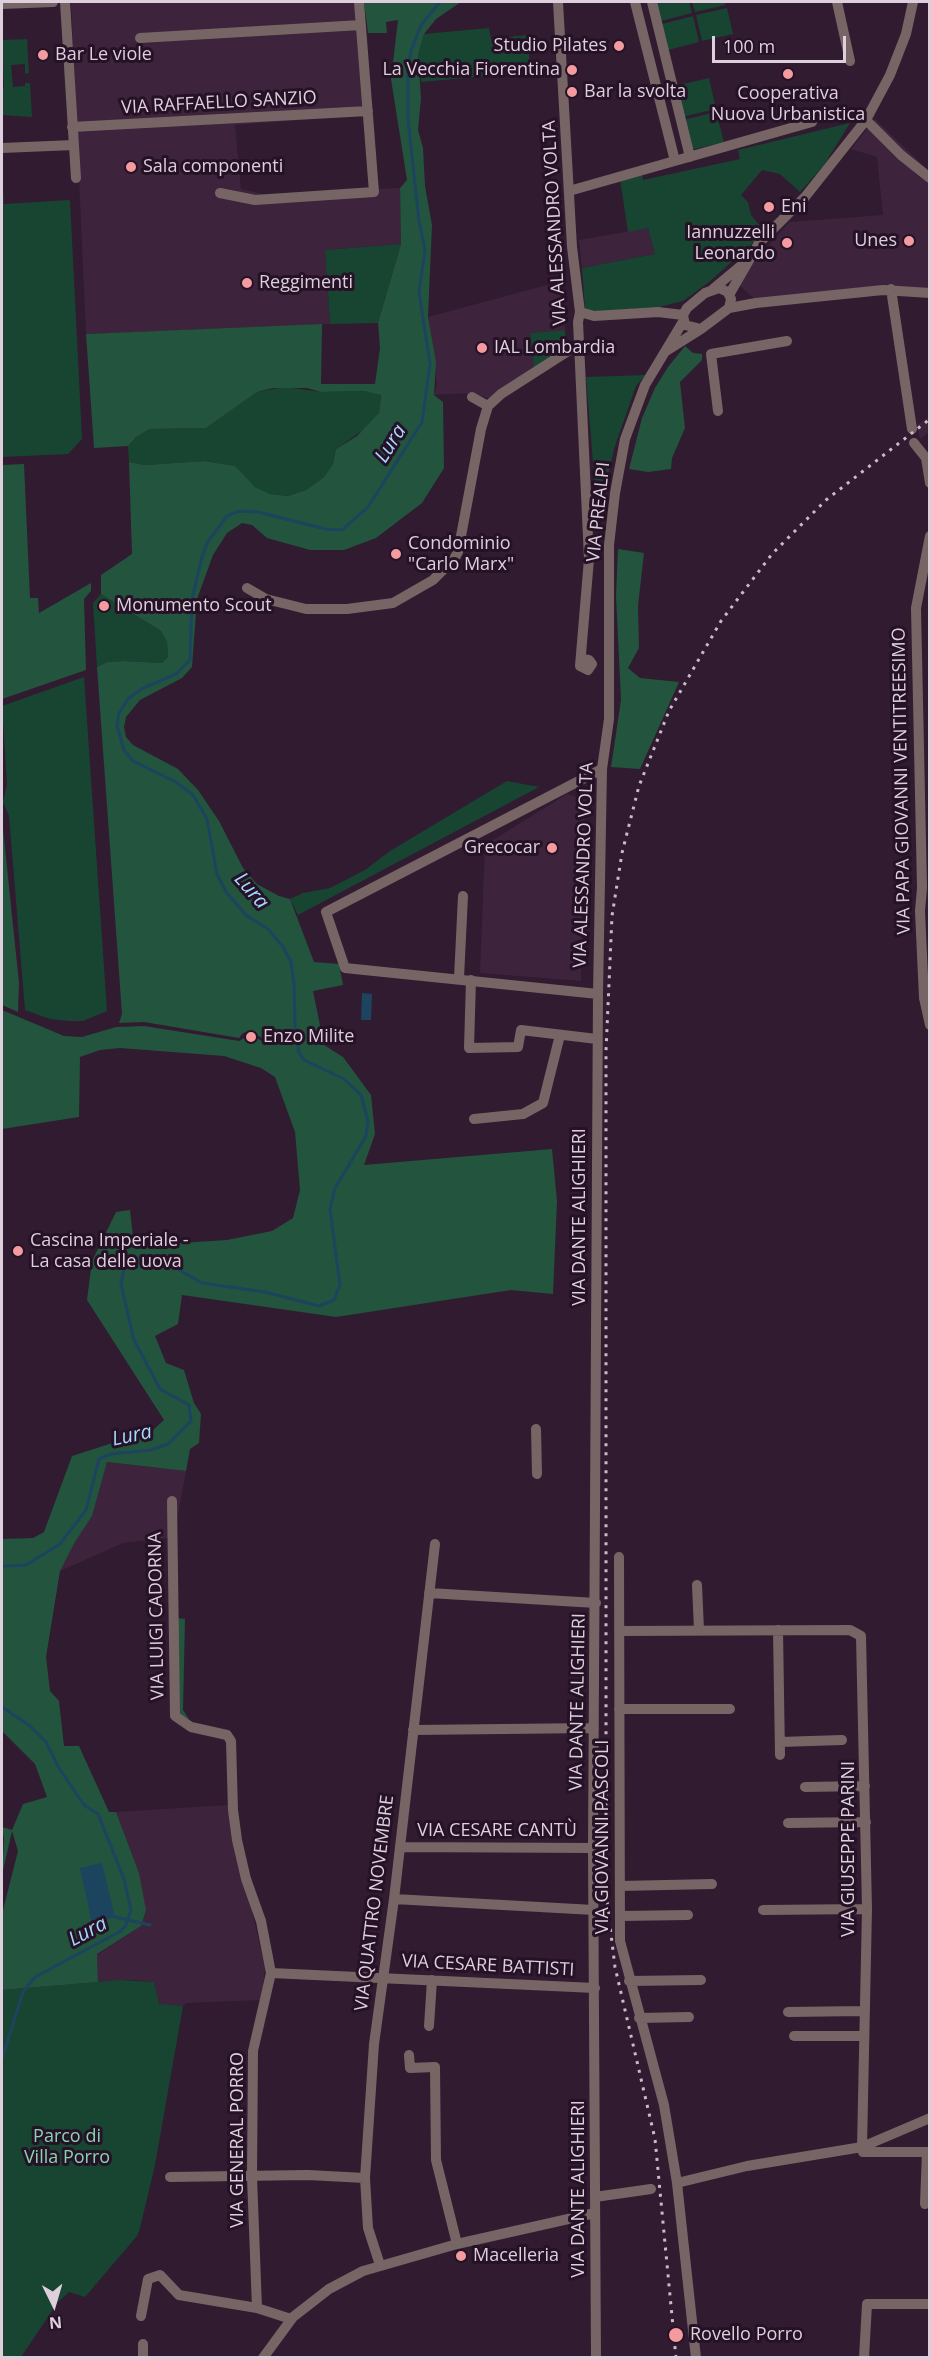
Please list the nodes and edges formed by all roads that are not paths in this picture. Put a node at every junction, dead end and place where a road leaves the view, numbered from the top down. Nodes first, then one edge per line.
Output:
1 (53, 2) edge
2 (65, 2) edge
3 (359, 2) edge
4 (558, 2) edge
5 (635, 2) edge
6 (652, 2) edge
7 (837, 2) edge
8 (913, 2) edge
9 (2, 4) edge
10 (361, 25) junction
11 (140, 38) dead end
12 (850, 61) dead end
13 (368, 111) junction
14 (866, 120) junction
15 (812, 122) dead end
16 (72, 127) junction
17 (74, 145) junction
18 (2, 148) edge
19 (690, 157) junction
20 (675, 161) junction
21 (76, 178) dead end
22 (930, 178) edge
23 (569, 191) junction
24 (220, 193) dead end
25 (750, 258) junction
26 (713, 289) junction
27 (891, 289) junction
28 (930, 293) edge
29 (729, 301) junction
30 (692, 303) junction
31 (580, 312) junction
32 (658, 312) junction
33 (683, 317) junction
34 (701, 329) junction
35 (787, 341) dead end
36 (579, 344) junction
37 (663, 353) junction
38 (472, 397) dead end
39 (489, 406) junction
40 (718, 411) dead end
41 (912, 429) dead end
42 (921, 448) edge
43 (930, 483) edge
44 (930, 536) edge
45 (247, 588) dead end
46 (582, 659) dead end
47 (610, 683) joint
48 (602, 769) junction
49 (463, 896) dead end
50 (459, 978) junction
51 (471, 980) junction
52 (598, 994) junction
53 (930, 1025) edge
54 (560, 1035) junction
55 (597, 1043) junction
56 (474, 1119) dead end
57 (536, 1429) dead end
58 (537, 1474) dead end
59 (172, 1501) dead end
60 (435, 1544) dead end
61 (619, 1557) dead end
62 (697, 1585) dead end
63 (429, 1593) junction
64 (596, 1603) junction
65 (699, 1630) junction
66 (778, 1630) junction
67 (618, 1631) junction
68 (619, 1709) junction
69 (730, 1709) dead end
70 (594, 1728) junction
71 (413, 1730) junction
72 (842, 1740) dead end
73 (780, 1742) junction
74 (780, 1755) dead end
75 (865, 1786) junction
76 (805, 1787) dead end
77 (788, 1822) dead end
78 (866, 1822) junction
79 (400, 1846) junction
80 (593, 1848) junction
81 (712, 1884) dead end
82 (620, 1886) junction
83 (394, 1899) junction
84 (867, 1909) junction
85 (594, 1910) junction
86 (763, 1910) dead end
87 (688, 1915) dead end
88 (620, 1916) junction
89 (271, 1973) junction
90 (384, 1978) junction
91 (432, 1980) junction
92 (701, 1980) dead end
93 (629, 1981) junction
94 (595, 1988) junction
95 (863, 2011) junction
96 (788, 2012) dead end
97 (689, 2017) dead end
98 (639, 2018) junction
99 (429, 2026) dead end
100 (794, 2036) dead end
101 (863, 2036) junction
102 (410, 2055) dead end
103 (930, 2118) edge
104 (862, 2147) junction
105 (928, 2152) edge
106 (170, 2177) dead end
107 (252, 2177) junction
108 (365, 2178) junction
109 (677, 2183) junction
110 (651, 2189) dead end
111 (595, 2197) junction
112 (925, 2204) dead end
113 (595, 2213) junction
114 (458, 2244) junction
115 (380, 2265) junction
116 (930, 2304) edge
117 (257, 2308) junction
118 (141, 2316) dead end
119 (291, 2319) junction
120 (143, 2344) dead end
121 (143, 2358) edge
122 (263, 2358) edge
123 (596, 2358) edge
124 (696, 2358) edge
125 (864, 2358) edge

1 - 9 street
2 - 16 street
3 - 10 street
4 - 23 street, VIA ALESSANDRO VOLTA
5 - 20 street
6 - 19 street
7 - 12 street
8 - 14 street
10 - 11 street
10 - 13 street
13 - 16 street, VIA RAFFAELLO SANZIO
13 - 24 street
14 - 22 street
14 - 25 street
15 - 19 street
16 - 17 street
17 - 18 street
17 - 21 street
19 - 20 street
20 - 23 street
23 - 31 street, VIA ALESSANDRO VOLTA
25 - 26 street
25 - 29 street
26 - 29 street
26 - 30 street
27 - 28 street
27 - 29 street
27 - 41 street
29 - 34 street, VIA PREALPI
30 - 32 street
30 - 33 street, VIA PREALPI
31 - 32 street
31 - 36 street, VIA ALESSANDRO VOLTA
32 - 33 street
33 - 34 street
33 - 37 street, VIA PREALPI
34 - 37 street, VIA PREALPI
35 - 40 street
36 - 39 street
36 - 46 street, VIA ALESSANDRO VOLTA
37 - 47 street, VIA PREALPI
38 - 39 street
39 - 45 street
42 - 43 street
44 - 53 street, VIA PAPA GIOVANNI VENTITREESIMO
47 - 48 street, VIA ALESSANDRO VOLTA
48 - 50 street
48 - 52 street, VIA ALESSANDRO VOLTA
49 - 50 street
50 - 51 street
51 - 52 street
51 - 54 street
52 - 55 street, VIA ALESSANDRO VOLTA
54 - 55 street
54 - 56 street
55 - 64 street, VIA DANTE ALIGHIERI
57 - 58 street
59 - 89 street, VIA LUIGI CADORNA
60 - 63 street, VIA QUATTRO NOVEMBRE
61 - 67 street, VIA GIOVANNI PASCOLI
62 - 65 street
63 - 64 street
63 - 71 street, VIA QUATTRO NOVEMBRE
64 - 70 street, VIA DANTE ALIGHIERI
65 - 66 street, VIA GIUSEPPE PARINI
65 - 67 street, VIA GIUSEPPE PARINI
66 - 73 street
66 - 75 street, VIA GIUSEPPE PARINI
67 - 68 street, VIA GIOVANNI PASCOLI
68 - 69 street
68 - 82 street, VIA GIOVANNI PASCOLI
70 - 71 street
70 - 80 street, VIA DANTE ALIGHIERI
71 - 79 street, VIA QUATTRO NOVEMBRE
72 - 73 street
73 - 74 street
75 - 76 street
75 - 78 street, VIA GIUSEPPE PARINI
77 - 78 street
78 - 84 street, VIA GIUSEPPE PARINI
79 - 80 street, VIA CESARE CANTÙ
79 - 83 street, VIA QUATTRO NOVEMBRE
80 - 85 street, VIA DANTE ALIGHIERI
81 - 82 street
82 - 88 street, VIA GIOVANNI PASCOLI
83 - 85 street
83 - 90 street, VIA QUATTRO NOVEMBRE
84 - 86 street
84 - 95 street, VIA GIUSEPPE PARINI
85 - 94 street, VIA DANTE ALIGHIERI
87 - 88 street
88 - 93 street, VIA GIOVANNI PASCOLI
89 - 90 street, VIA CESARE BATTISTI
89 - 107 street, VIA GENERAL PORRO
90 - 91 street, VIA CESARE BATTISTI
90 - 108 street, VIA QUATTRO NOVEMBRE
91 - 94 street, VIA CESARE BATTISTI
91 - 99 street
92 - 93 street
93 - 98 street, VIA GIOVANNI PASCOLI
94 - 111 street, VIA DANTE ALIGHIERI
95 - 96 street
95 - 101 street, VIA GIUSEPPE PARINI
97 - 98 street
98 - 109 street, VIA GIOVANNI PASCOLI
100 - 101 street
101 - 104 street, VIA GIUSEPPE PARINI
102 - 114 street
103 - 104 street
104 - 105 street
104 - 109 street
105 - 112 street
106 - 107 street
107 - 108 street
107 - 117 street, VIA GENERAL PORRO
108 - 115 street, VIA QUATTRO NOVEMBRE
109 - 124 street, VIA GIOVANNI PASCOLI
110 - 111 street
111 - 113 street, VIA DANTE ALIGHIERI
113 - 114 street
113 - 123 street, VIA DANTE ALIGHIERI
114 - 115 street
115 - 119 street
116 - 125 street
117 - 118 street
117 - 119 street
119 - 122 street
120 - 121 street

